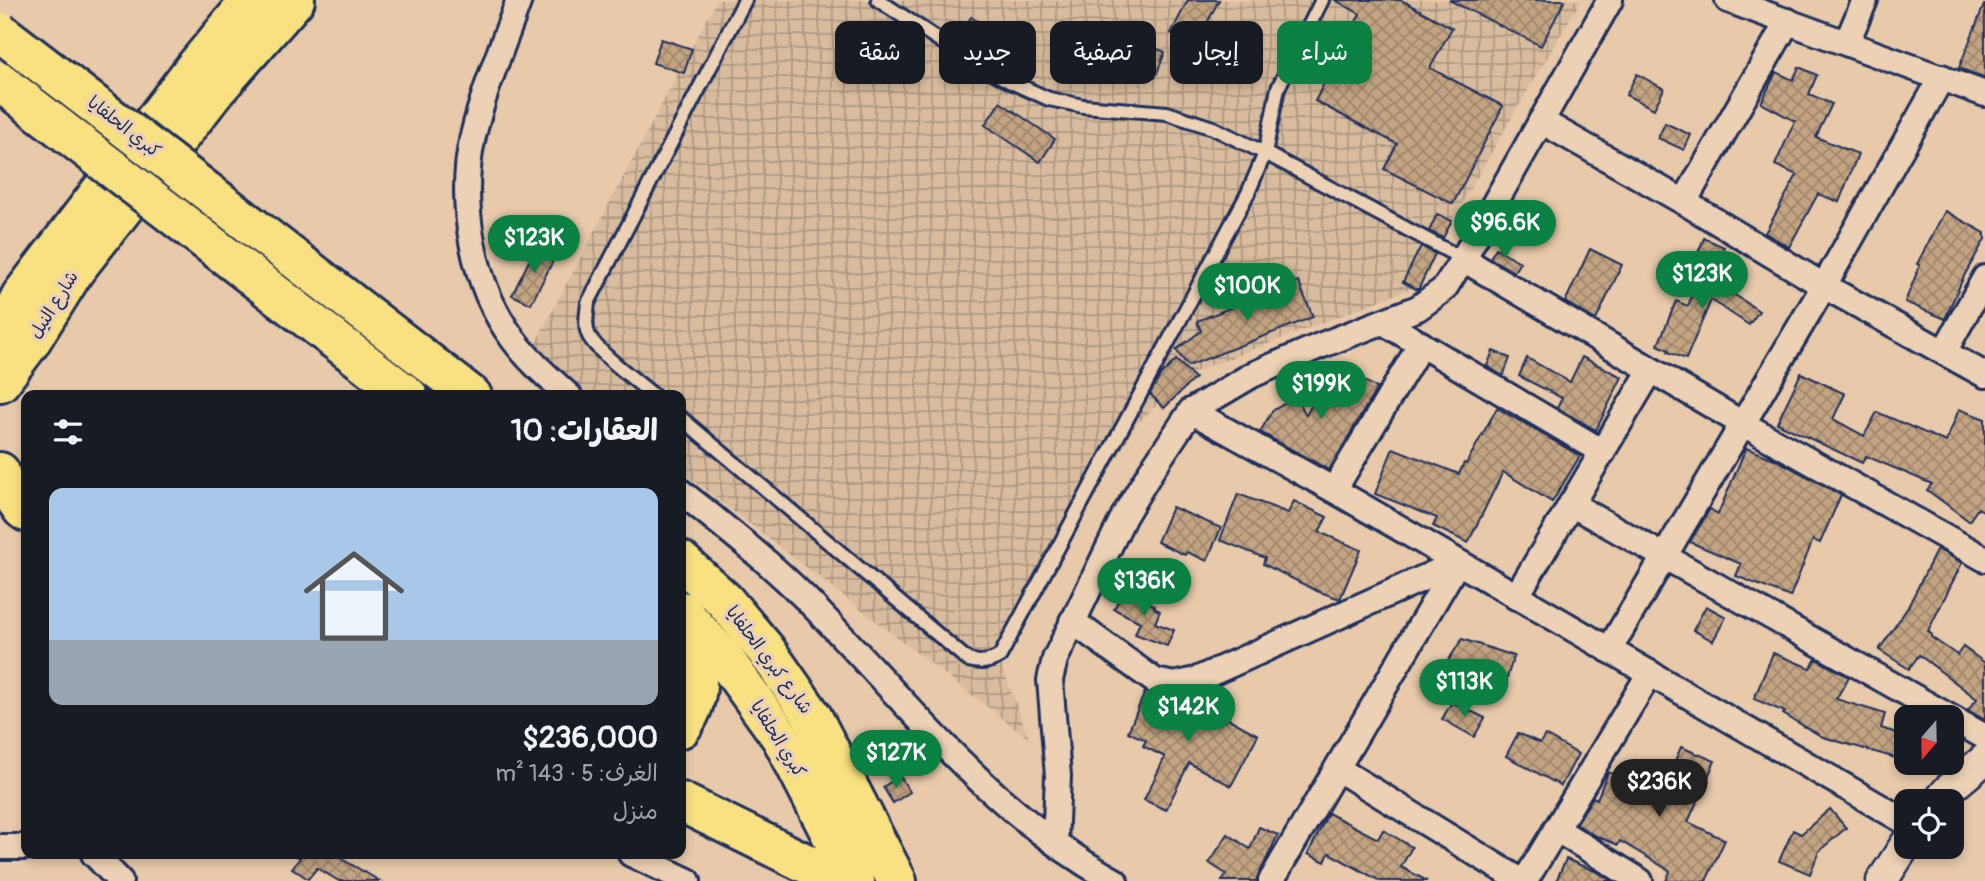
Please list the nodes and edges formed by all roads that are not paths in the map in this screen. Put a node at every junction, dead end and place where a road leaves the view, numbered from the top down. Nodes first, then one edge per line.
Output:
1 (251, 0) edge
2 (295, 0) edge
3 (503, 0) edge
4 (519, 0) edge
5 (745, 0) edge
6 (878, 0) edge
7 (1322, 0) edge
8 (1609, 0) edge
9 (1728, 0) edge
10 (1865, 0) edge
11 (1788, 21) junction
12 (0, 32) edge
13 (1847, 42) junction
14 (1942, 77) junction
15 (0, 82) edge
16 (1985, 94) edge
17 (1541, 121) junction
18 (1265, 153) junction
19 (1684, 202) junction
20 (1463, 259) junction
21 (1985, 278) edge
22 (1824, 286) junction
23 (1383, 322) junction
24 (1421, 344) junction
25 (1944, 352) junction
26 (1651, 370) junction
27 (1985, 375) edge
28 (0, 383) edge
29 (400, 390) edge
30 (464, 390) edge
31 (543, 390) edge
32 (563, 390) edge
33 (647, 390) edge
34 (1191, 411) junction
35 (686, 422) edge
36 (1742, 424) junction
37 (1603, 452) junction
38 (0, 472) edge
39 (1334, 490) junction
40 (686, 496) edge
41 (1571, 503) junction
42 (21, 508) edge
43 (1663, 555) junction
44 (1985, 559) edge
45 (1457, 563) junction
46 (686, 566) edge
47 (1516, 597) junction
48 (686, 617) edge
49 (1072, 621) junction
50 (686, 628) edge
51 (1609, 650) junction
52 (1650, 673) junction
53 (686, 719) edge
54 (1985, 737) edge
55 (1985, 759) edge
56 (1338, 769) junction
57 (1949, 789) edge
58 (686, 804) edge
59 (1894, 815) edge
60 (1556, 829) junction
61 (1055, 843) junction
62 (0, 847) edge
63 (21, 847) edge
64 (99, 859) edge
65 (642, 859) edge
66 (1899, 859) edge
67 (1891, 878) edge
68 (120, 881) edge
69 (688, 881) edge
70 (842, 881) edge
71 (855, 881) edge
72 (897, 881) edge
73 (1115, 881) edge
74 (1271, 881) edge
75 (1523, 881) edge
76 (1640, 881) edge

1 - 28 main road, شارع النيل
2 - 28 main road, شارع النيل
3 - 31 street
4 - 32 street
5 - 33 lane
6 - 18 lane
7 - 18 lane
8 - 17 street
9 - 11 street
10 - 13 street
11 - 13 street
11 - 19 street
12 - 30 main road, كبري الحلفايا, bridge
13 - 14 street
14 - 16 street
14 - 22 street
15 - 29 main road, bridge
17 - 19 street
17 - 20 street
18 - 20 lane
18 - 35 lane
19 - 22 street
20 - 23 street
20 - 26 street
21 - 25 street
22 - 25 street
22 - 36 street
23 - 24 street
23 - 34 street
24 - 37 street
24 - 39 street
25 - 27 street
26 - 36 street
26 - 37 street
34 - 39 street
34 - 49 street
36 - 43 street
36 - 44 street
37 - 41 street
38 - 42 main road
39 - 45 street
40 - 61 street
41 - 43 street
41 - 47 street
43 - 51 street
43 - 54 street
45 - 47 street
45 - 49 street
45 - 56 street
46 - 72 main road, شارع كبري الحلفايا
47 - 51 street
48 - 71 main road, كبري الحلفايا
49 - 61 street
50 - 53 main road
51 - 52 street
52 - 59 street
52 - 60 street
55 - 57 street
56 - 74 street
56 - 75 street
58 - 70 main road
60 - 75 street
60 - 76 street
61 - 73 street
62 - 63 street
64 - 68 street
65 - 69 street
66 - 67 street

